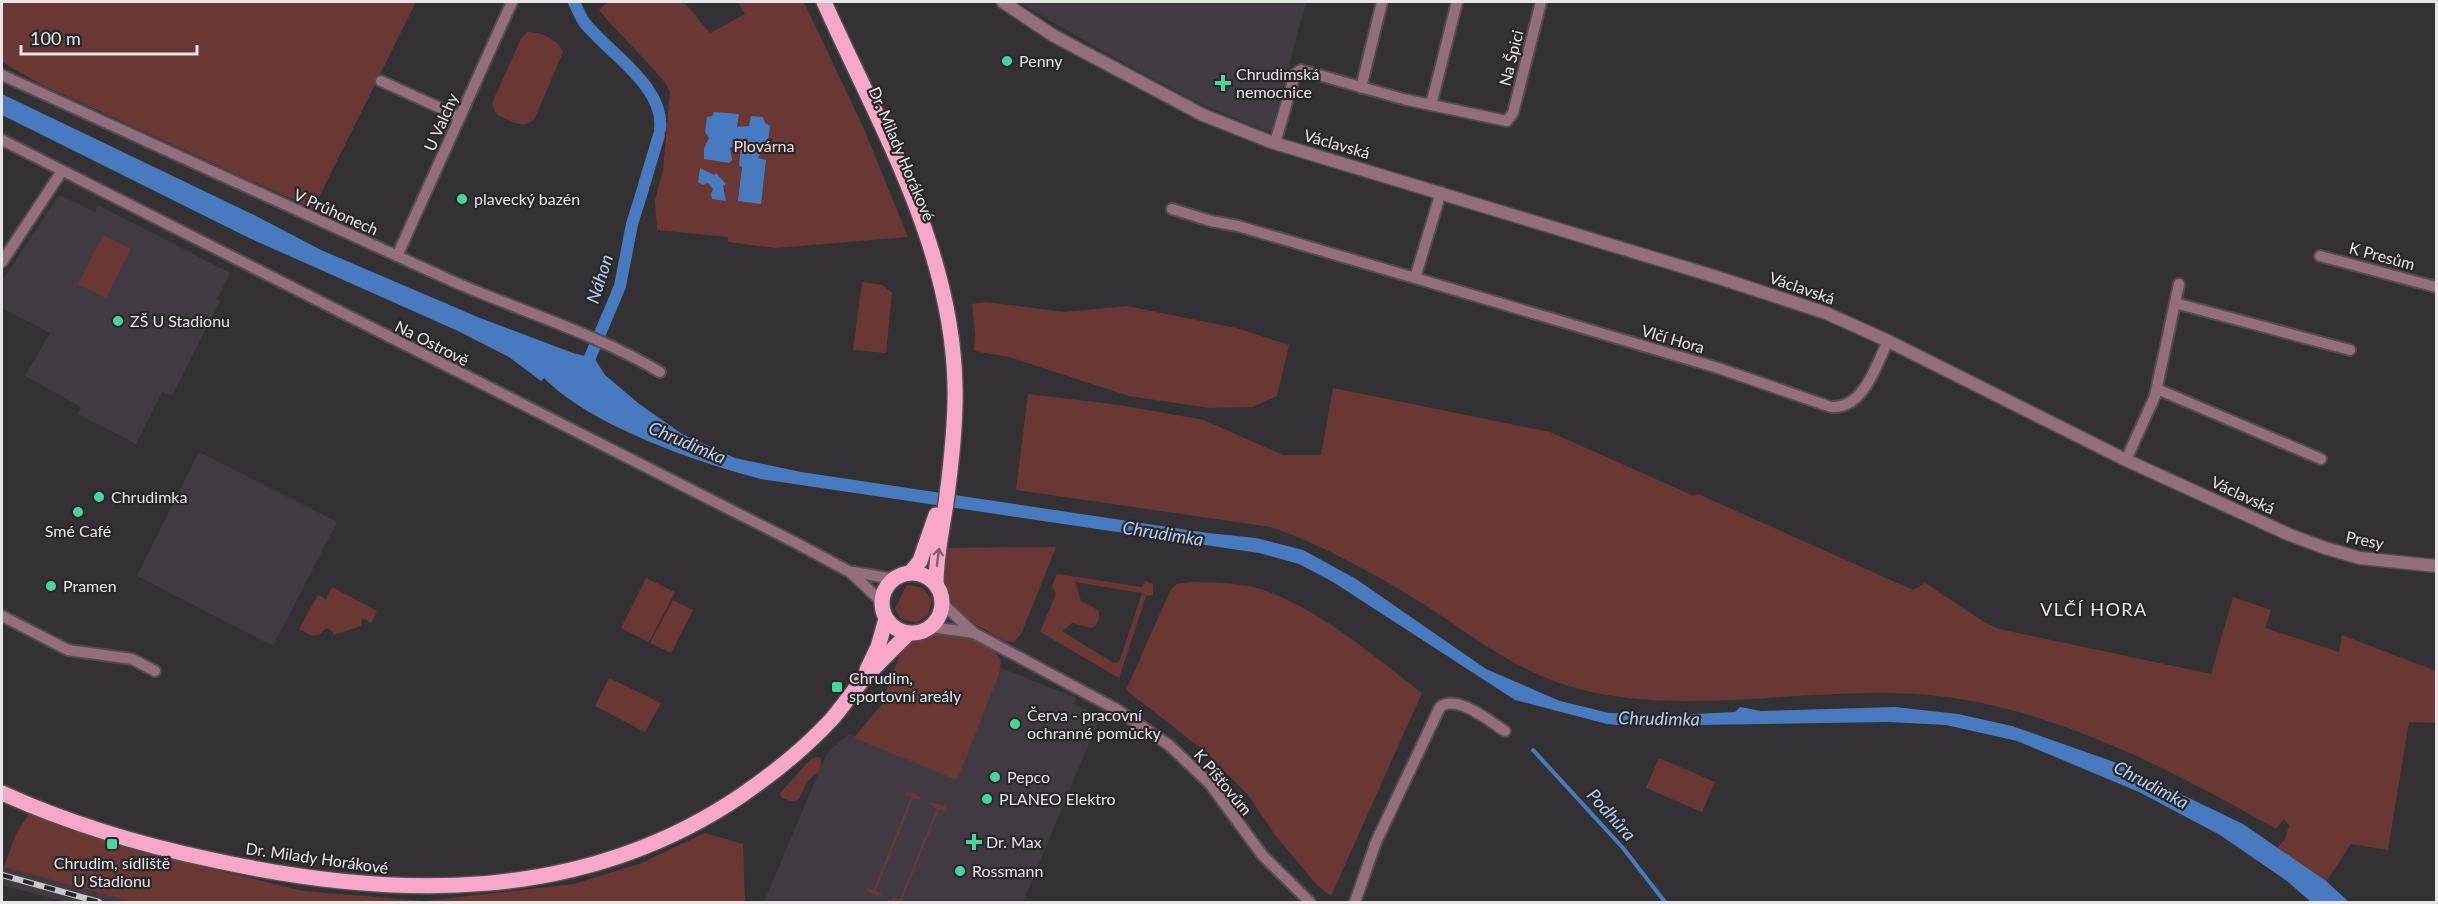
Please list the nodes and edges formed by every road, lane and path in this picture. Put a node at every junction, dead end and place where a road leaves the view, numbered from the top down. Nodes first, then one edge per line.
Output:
1 (512, 2) edge
2 (814, 2) edge
3 (824, 2) edge
4 (1003, 2) edge
5 (1382, 2) edge
6 (1457, 2) edge
7 (1541, 2) edge
8 (2, 75) edge
9 (381, 81) dead end
10 (1360, 88) junction
11 (1431, 105) junction
12 (460, 117) junction
13 (2, 140) edge
14 (1275, 143) junction
15 (62, 171) junction
16 (1441, 192) junction
17 (1172, 210) dead end
18 (396, 256) junction
19 (2320, 256) dead end
20 (2, 262) edge
21 (1415, 278) junction
22 (2180, 284) dead end
23 (2436, 287) edge
24 (2175, 303) junction
25 (950, 325) junction
26 (1888, 341) junction
27 (2350, 350) dead end
28 (660, 372) dead end
29 (2157, 388) junction
30 (2321, 459) dead end
31 (2126, 460) junction
32 (936, 530) junction
33 (2290, 535) joint
34 (2436, 566) edge
35 (850, 572) junction
36 (910, 573) junction
37 (894, 579) junction
38 (936, 584) junction
39 (882, 602) junction
40 (943, 604) junction
41 (2, 616) edge
42 (886, 619) junction
43 (932, 627) junction
44 (974, 633) junction
45 (908, 634) junction
46 (155, 671) dead end
47 (862, 681) junction
48 (1505, 731) dead end
49 (2, 793) edge
50 (1310, 903) edge
51 (1355, 903) edge

1 - 12 street, U Valchy
2 - 25 main road, Dr. Milady Horákové
3 - 25 main road, Dr. Milady Horákové
4 - 14 street, Václavská
5 - 10 street
6 - 11 street
7 - 11 street, Na Špici
8 - 18 street, V Průhonech
9 - 12 street
10 - 11 street
10 - 14 street
12 - 18 street, U Valchy
13 - 15 street, Na Ostrově
14 - 16 street, Václavská
15 - 20 street
15 - 35 street, Na Ostrově
16 - 21 street
16 - 26 street, Václavská
17 - 21 street, Vlčí Hora
18 - 28 street, V Průhonech
19 - 23 street, K Presům
21 - 26 street, Vlčí Hora
22 - 24 street
24 - 27 street
24 - 29 street
25 - 32 main road, Dr. Milady Horákové
26 - 31 street, Václavská
29 - 30 street
29 - 31 street
31 - 33 street, Václavská
32 - 36 main road
38 -> 32 main road
33 - 34 street, Presy
35 - 37 street, Na Ostrově
35 - 39 street, Na Ostrově
36 - 37 main road
36 - 38 main road
37 - 39 main road
38 - 40 main road
39 - 42 main road
40 - 43 main road
40 - 44 street
41 - 46 street
42 - 45 main road
42 - 47 main road, Dr. Milady Horákové
43 - 44 street
43 - 45 main road
44 - 50 street, K Píšťovům
45 - 47 main road, Dr. Milady Horákové
47 - 49 main road, Dr. Milady Horákové
48 - 51 street

